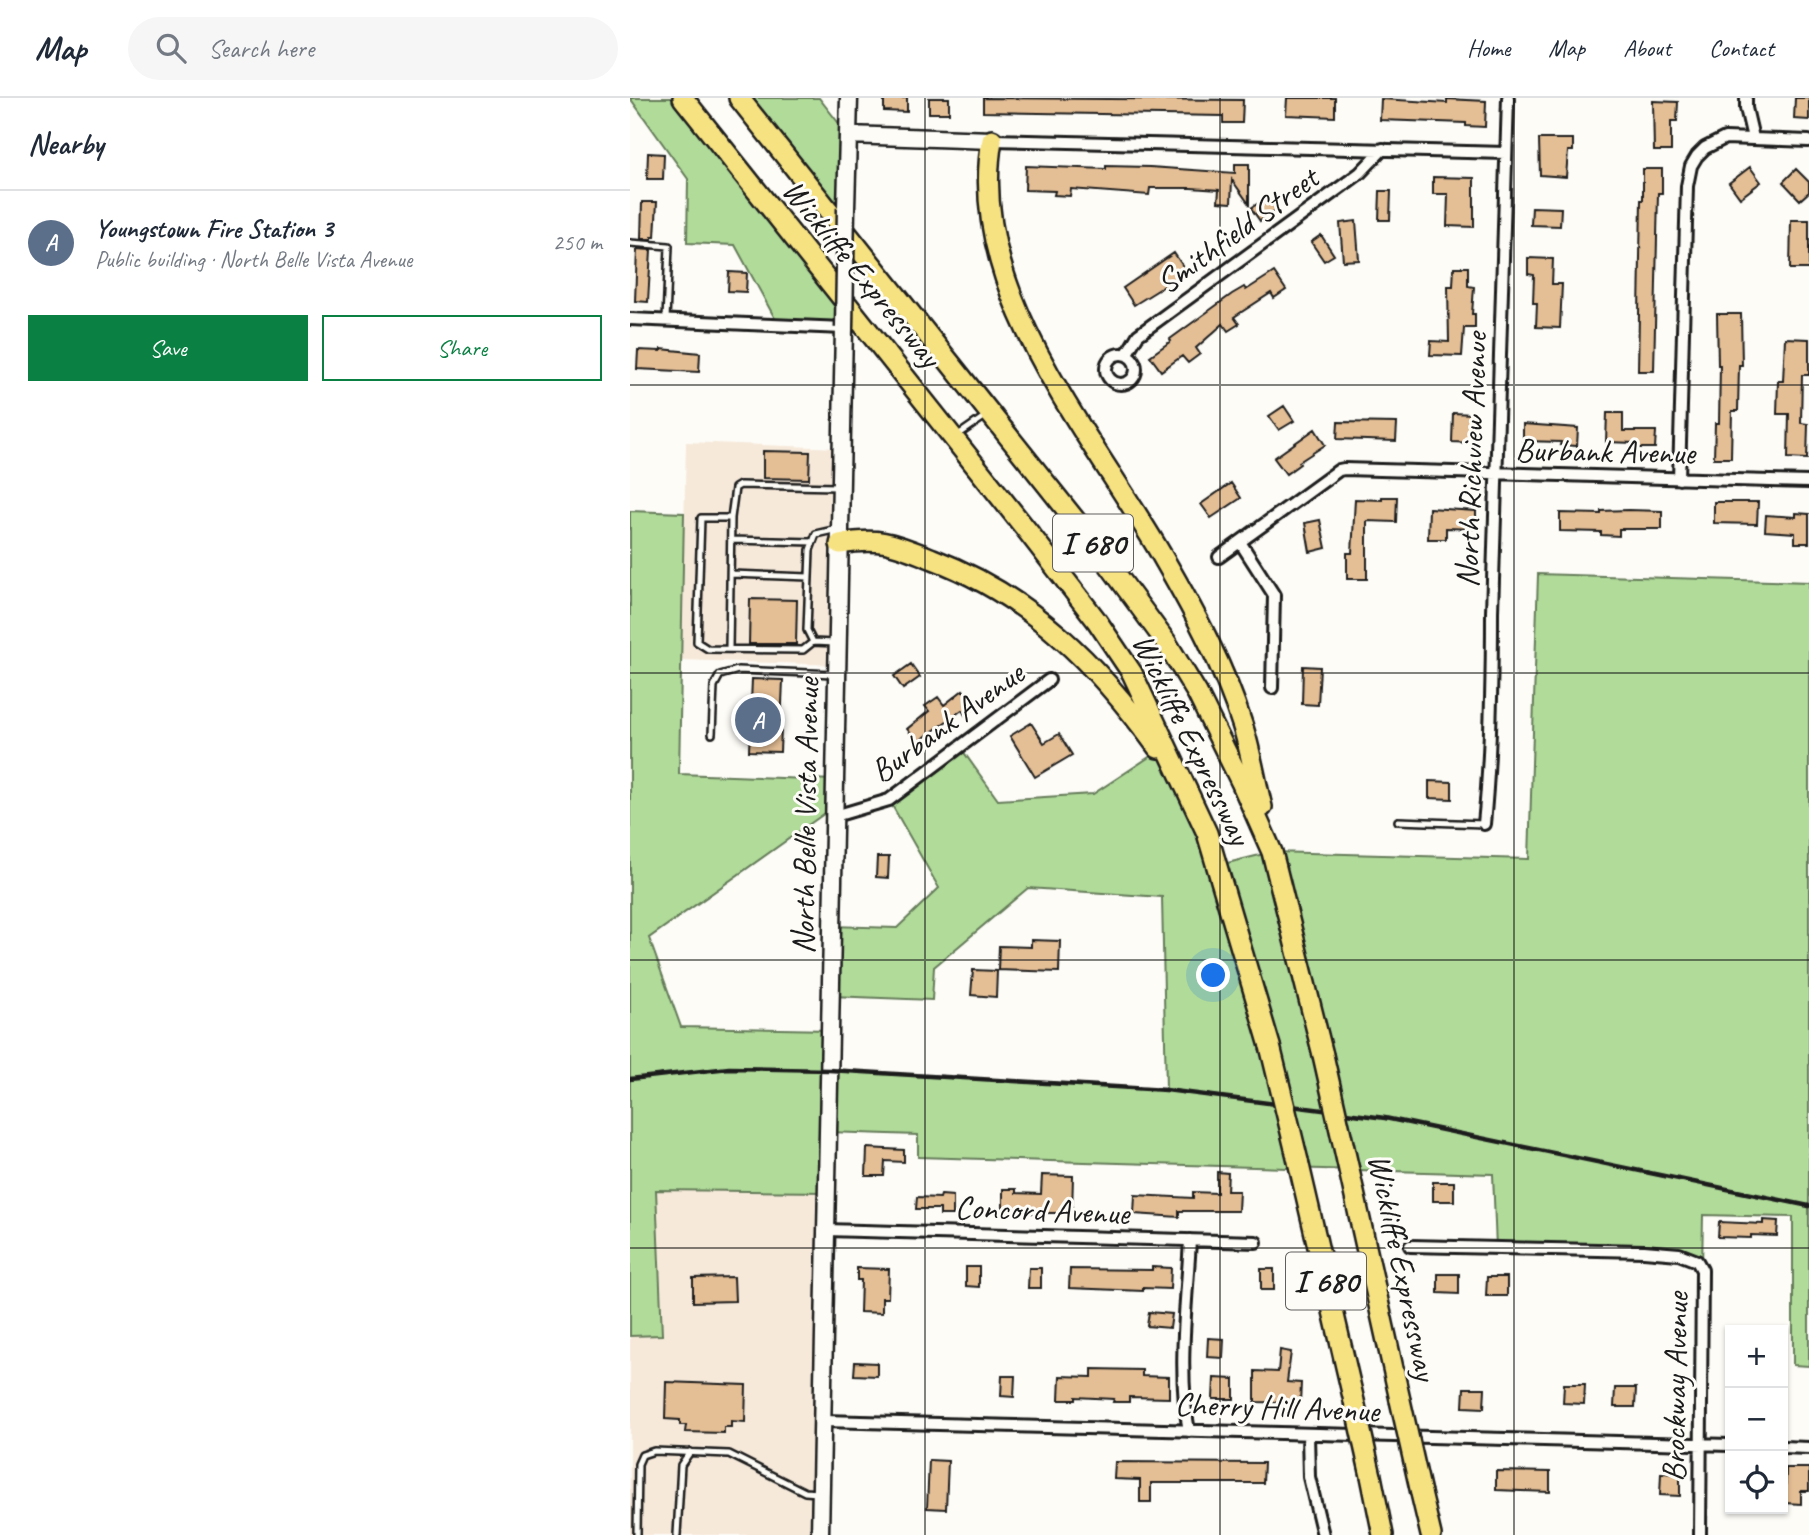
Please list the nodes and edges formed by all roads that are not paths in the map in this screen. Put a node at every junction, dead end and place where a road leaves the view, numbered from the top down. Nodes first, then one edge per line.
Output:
1 (683, 98) edge
2 (739, 98) edge
3 (849, 98) edge
4 (1508, 98) edge
5 (1746, 98) edge
6 (848, 135) junction
7 (1753, 138) junction
8 (992, 140) junction
9 (1809, 141) edge
10 (1383, 149) junction
11 (1506, 153) junction
12 (630, 243) edge
13 (630, 318) edge
14 (666, 320) junction
15 (844, 328) junction
16 (1126, 355) dead end
17 (990, 413) junction
18 (954, 438) junction
19 (1498, 474) junction
20 (1679, 479) junction
21 (1809, 482) edge
22 (841, 487) junction
23 (732, 519) junction
24 (840, 536) junction
25 (731, 540) junction
26 (813, 542) junction
27 (1240, 542) junction
28 (1219, 557) dead end
29 (731, 574) junction
30 (809, 577) junction
31 (813, 642) junction
32 (838, 643) junction
33 (729, 649) junction
34 (838, 674) junction
35 (1049, 680) dead end
36 (1272, 688) dead end
37 (712, 734) dead end
38 (1188, 789) junction
39 (835, 816) junction
40 (1398, 821) dead end
41 (1485, 824) joint
42 (1272, 852) junction
43 (826, 1230) junction
44 (1190, 1240) junction
45 (1256, 1242) dead end
46 (1410, 1246) dead end
47 (823, 1421) junction
48 (1189, 1431) junction
49 (1308, 1434) junction
50 (1700, 1445) junction
51 (1725, 1446) edge
52 (1788, 1447) edge
53 (1809, 1448) edge
54 (690, 1452) junction
55 (821, 1493) junction
56 (637, 1535) edge
57 (677, 1535) edge
58 (820, 1535) edge
59 (1323, 1535) edge
60 (1383, 1535) edge
61 (1431, 1535) edge
62 (1700, 1535) edge

1 - 18 highway, Wickliffe Expressway / I 680
2 - 17 highway, Wickliffe Expressway / I 680
3 - 6 street, North Belle Vista Avenue
4 - 11 street, North Richview Avenue
5 - 7 street
6 - 8 street
6 - 15 street, North Belle Vista Avenue, bridge
7 - 9 street
7 - 20 street
8 - 10 street
8 - 42 highway
10 - 11 street
10 - 16 street, Smithfield Street
11 - 19 street, North Richview Avenue
12 - 14 lane
13 - 14 street
14 - 15 street
15 - 22 street, North Belle Vista Avenue
17 - 18 lane
17 - 42 highway, Wickliffe Expressway / I 680
18 - 38 highway, Wickliffe Expressway / I 680
19 - 20 street, Burbank Avenue
19 - 27 street, Burbank Avenue
19 - 41 street, North Richview Avenue
20 - 21 street, Burbank Avenue
22 - 23 lane
22 - 24 street, North Belle Vista Avenue
23 - 25 lane
23 - 33 lane
24 - 26 lane
24 - 32 street, North Belle Vista Avenue
24 - 38 highway
25 - 26 lane
25 - 29 lane
26 - 30 lane
27 - 28 street, Burbank Avenue
27 - 36 street
29 - 30 lane
29 - 33 lane
30 - 31 lane
31 - 32 lane
31 - 33 lane
32 - 34 street, North Belle Vista Avenue
34 - 37 lane
34 - 39 street, North Belle Vista Avenue
35 - 39 street, Burbank Avenue
38 - 60 highway, Wickliffe Expressway / I 680, bridge
39 - 43 street, North Belle Vista Avenue
40 - 41 lane
42 - 61 highway, Wickliffe Expressway / I 680, bridge
43 - 44 street, Concord Avenue
43 - 47 street, North Belle Vista Avenue
44 - 45 street, Concord Avenue
44 - 48 street
46 - 50 street, Brockway Avenue
47 - 48 street, Cherry Hill Avenue
47 - 55 street, North Belle Vista Avenue
48 - 49 street, Cherry Hill Avenue
49 - 50 street, Cherry Hill Avenue
49 - 59 street
50 - 51 street, Cherry Hill Avenue
50 - 62 street, Brockway Avenue
52 - 53 street
54 - 55 lane
54 - 56 lane
54 - 57 lane
55 - 58 street, North Belle Vista Avenue

